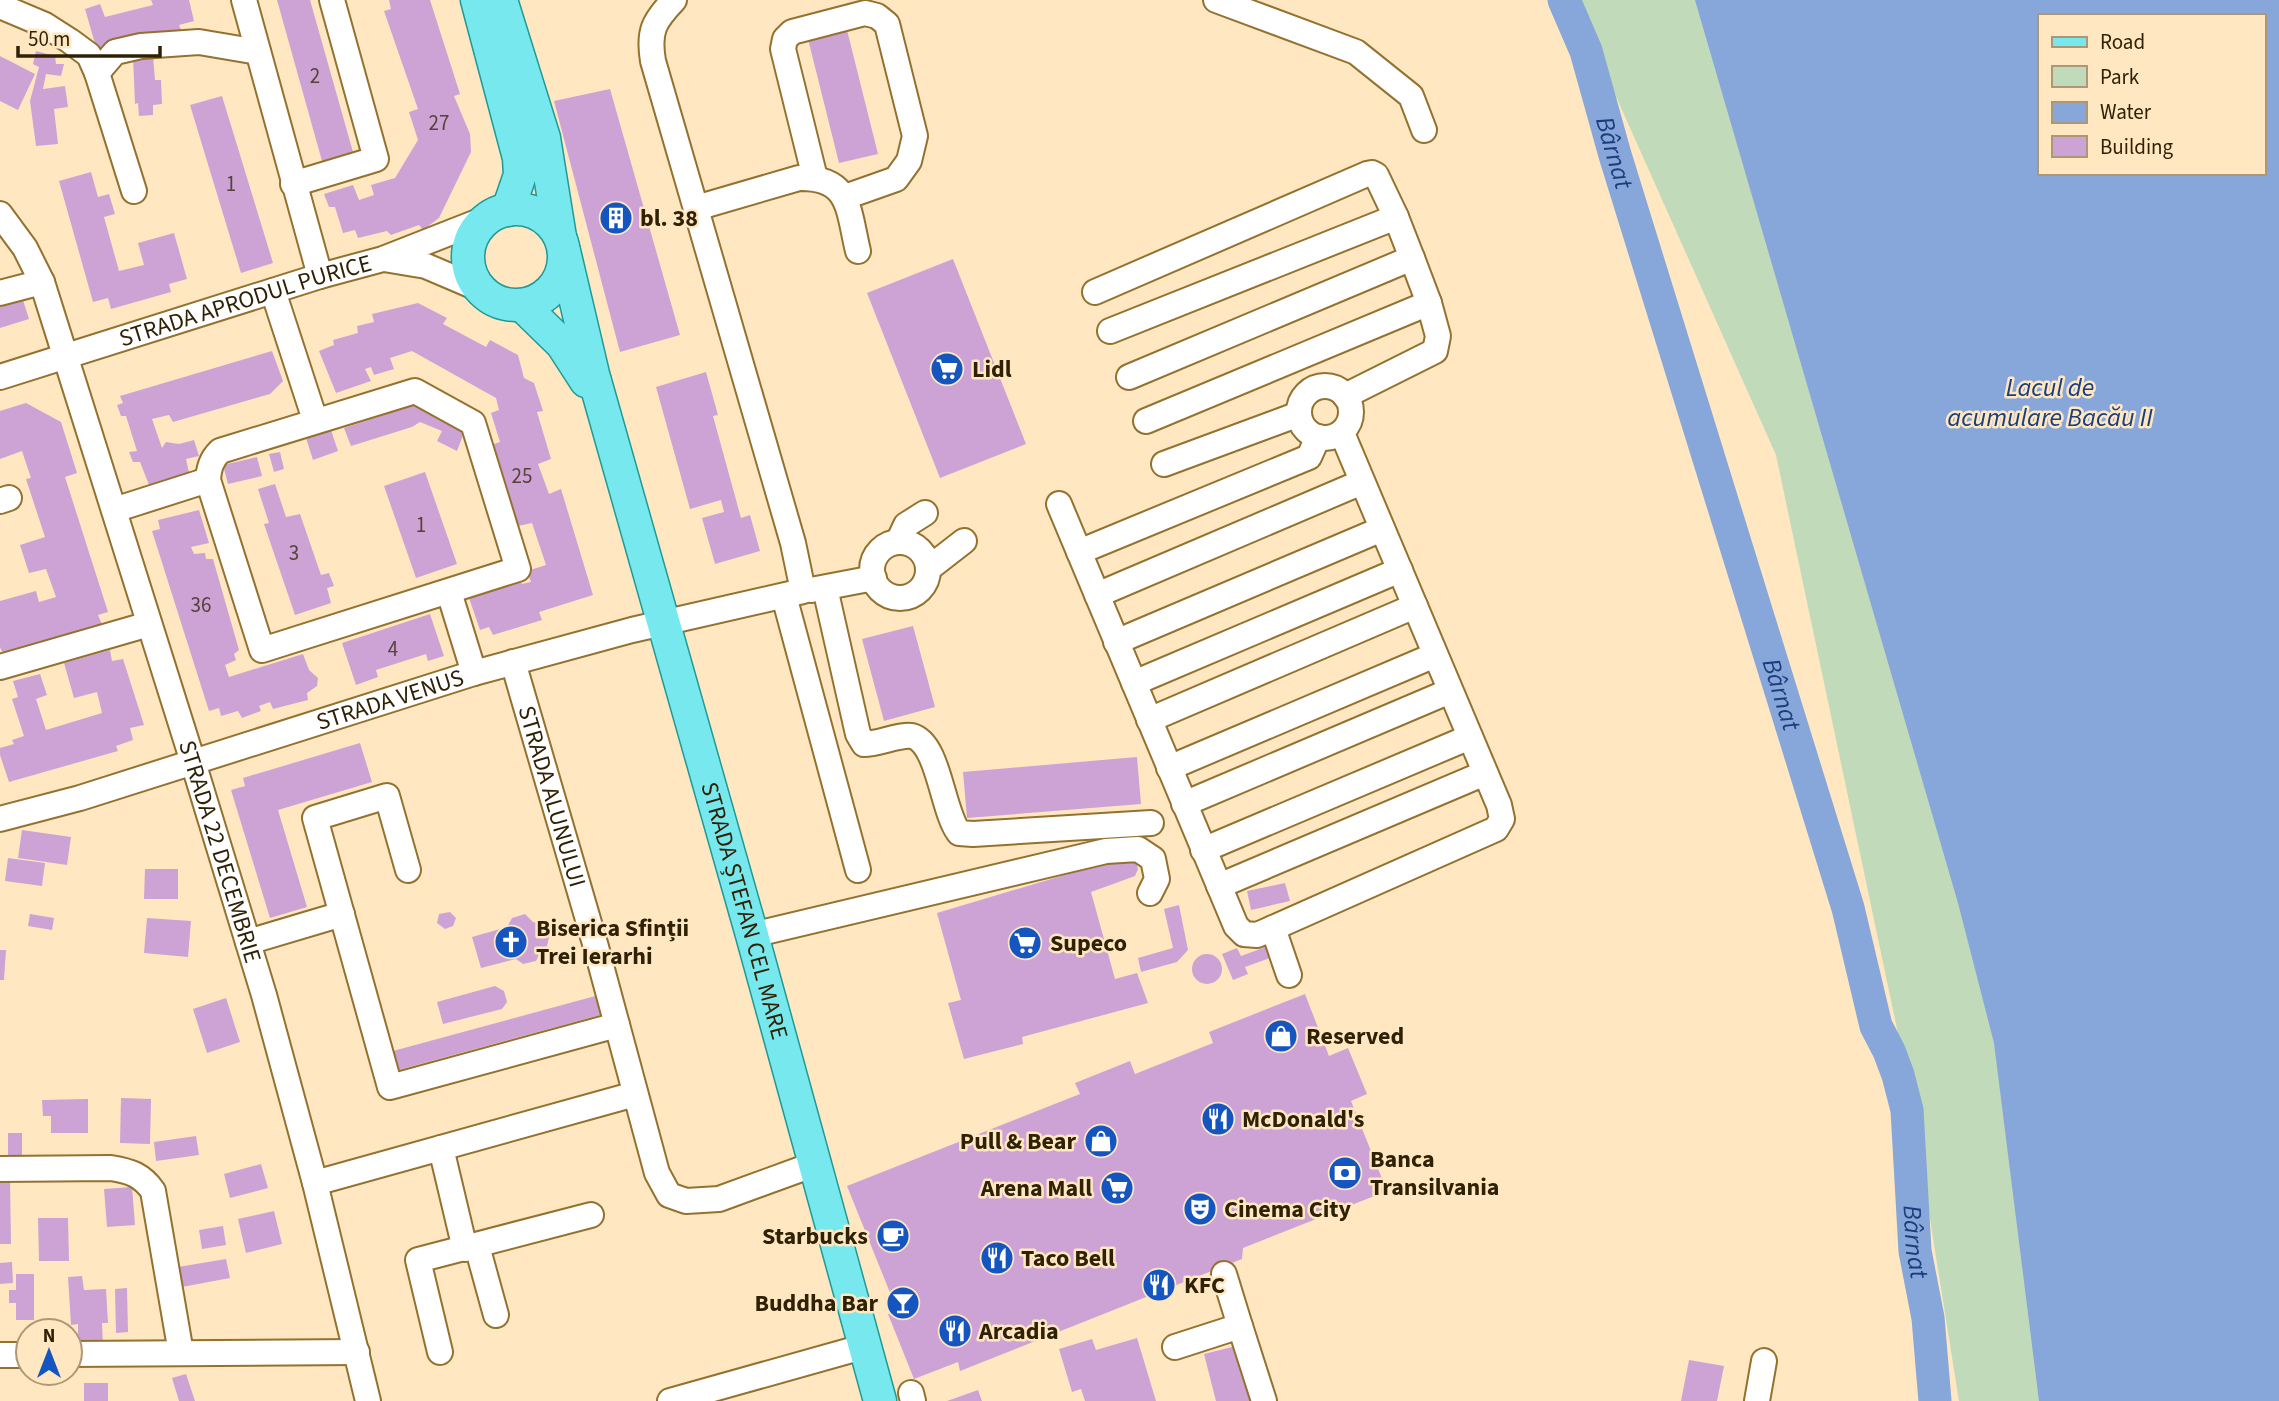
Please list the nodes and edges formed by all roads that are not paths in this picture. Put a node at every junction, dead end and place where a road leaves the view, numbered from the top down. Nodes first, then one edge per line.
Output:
1 (244, 0) edge
2 (332, 0) edge
3 (477, 0) edge
4 (487, 0) edge
5 (500, 0) edge
6 (674, 0) edge
7 (1216, 0) edge
8 (0, 6) edge
9 (1275, 10) edge
10 (511, 32) junction
11 (258, 52) junction
12 (97, 73) junction
13 (1424, 130) dead end
14 (815, 178) junction
15 (293, 184) junction
16 (134, 191) dead end
17 (845, 197) junction
18 (696, 208) junction
19 (499, 213) junction
20 (0, 214) edge
21 (1396, 217) junction
22 (562, 244) junction
23 (858, 251) dead end
24 (1412, 258) junction
25 (383, 259) junction
26 (320, 276) junction
27 (41, 282) junction
28 (480, 289) junction
29 (273, 291) junction
30 (1095, 292) dead end
31 (0, 293) edge
32 (1429, 303) junction
33 (522, 305) junction
34 (1110, 331) dead end
35 (65, 357) junction
36 (0, 377) edge
37 (1129, 377) dead end
38 (1345, 396) junction
39 (1298, 414) junction
40 (315, 420) junction
41 (1146, 421) dead end
42 (607, 422) junction
43 (1330, 435) junction
44 (1164, 464) dead end
45 (208, 480) junction
46 (1362, 482) junction
47 (1059, 504) dead end
48 (114, 510) junction
49 (1382, 529) junction
50 (1079, 552) junction
51 (1399, 570) junction
52 (874, 578) junction
53 (449, 592) junction
54 (804, 592) junction
55 (1097, 595) junction
56 (1415, 607) junction
57 (664, 622) junction
58 (149, 624) junction
59 (1116, 642) junction
60 (1435, 655) junction
61 (513, 662) junction
62 (0, 667) edge
63 (474, 673) junction
64 (1134, 683) junction
65 (1450, 691) junction
66 (1149, 720) junction
67 (1470, 737) junction
68 (193, 762) junction
69 (1169, 768) junction
70 (1485, 773) junction
71 (1184, 804) junction
72 (0, 819) edge
73 (1151, 823) dead end
74 (1203, 850) junction
75 (408, 870) dead end
76 (858, 870) dead end
77 (1219, 886) junction
78 (1150, 894) dead end
79 (342, 915) junction
80 (1273, 928) junction
81 (752, 935) junction
82 (248, 942) junction
83 (1289, 975) dead end
84 (617, 1025) junction
85 (635, 1094) junction
86 (441, 1147) junction
87 (815, 1164) junction
88 (0, 1169) edge
89 (315, 1183) junction
90 (591, 1215) dead end
91 (471, 1247) junction
92 (1224, 1274) dead end
93 (496, 1315) dead end
94 (1240, 1326) junction
95 (866, 1346) junction
96 (1175, 1347) dead end
97 (357, 1352) junction
98 (440, 1352) dead end
99 (181, 1353) junction
100 (84, 1354) edge
101 (1764, 1360) dead end
102 (368, 1401) edge
103 (670, 1401) edge
104 (880, 1401) edge
105 (1264, 1401) edge
106 (1757, 1401) edge

1 - 11 street
2 - 15 street
3 - 19 main road
4 - 10 main road
5 - 10 main road
6 - 18 street
7 - 9 street
8 - 12 street
9 - 13 street
10 - 22 main road
11 - 12 street
11 - 15 street
12 - 16 street
14 - 17 street
14 - 17 street
14 - 18 street
15 - 26 street
17 - 23 street
18 - 54 street
19 - 22 main road
19 - 25 street, STRADA APRODUL PURICE
19 - 28 main road
20 - 27 street, STRADA 22 DECEMBRIE
21 - 24 street
21 - 30 street
21 - 34 street
22 - 33 main road
22 - 42 main road
24 - 32 street
24 - 37 street
25 - 26 street, STRADA APRODUL PURICE
25 - 28 street
26 - 29 street, STRADA APRODUL PURICE
27 - 31 street
27 - 35 street, STRADA 22 DECEMBRIE
28 - 33 main road
29 - 35 street, STRADA APRODUL PURICE
29 - 40 street
32 - 38 street
32 - 41 street
33 - 42 main road
35 - 36 street, STRADA APRODUL PURICE
35 - 48 street, STRADA 22 DECEMBRIE
38 - 39 street
38 - 43 street
39 - 43 street
39 - 44 street
40 - 45 street
40 - 53 street
42 - 57 main road, STRADA ȘTEFAN CEL MARE
43 - 46 street
43 - 50 street
45 - 48 street
45 - 53 street
46 - 49 street
46 - 55 street
47 - 50 street
48 - 58 street, STRADA 22 DECEMBRIE
49 - 51 street
49 - 59 street
50 - 55 street
51 - 56 street
51 - 64 street
52 - 52 street
52 - 54 street, STRADA VENUS
53 - 63 street
54 - 57 street, STRADA VENUS
54 - 73 street
54 - 76 street
55 - 59 street
56 - 60 street
56 - 66 street
57 - 61 street, STRADA VENUS
57 - 81 main road, STRADA ȘTEFAN CEL MARE
58 - 62 street
58 - 68 street, STRADA 22 DECEMBRIE
59 - 64 street
60 - 65 street
60 - 69 street
61 - 63 street, STRADA VENUS
61 - 84 street, STRADA ALUNULUI
63 - 68 street, STRADA VENUS
64 - 66 street
65 - 67 street
65 - 71 street
66 - 69 street
67 - 70 street
67 - 74 street
68 - 72 street, STRADA VENUS
68 - 82 street, STRADA 22 DECEMBRIE
69 - 71 street
70 - 77 street
70 - 80 street
71 - 74 street
74 - 77 street
75 - 79 street
77 - 80 street
78 - 81 street
79 - 82 street
79 - 84 street
80 - 83 street
81 - 87 main road, STRADA ȘTEFAN CEL MARE
82 - 89 street, STRADA 22 DECEMBRIE
84 - 85 street, STRADA ALUNULUI
85 - 86 street
85 - 87 street, STRADA ALUNULUI
86 - 89 street
86 - 91 street
87 - 95 main road, STRADA ȘTEFAN CEL MARE
88 - 99 street
89 - 97 street, STRADA 22 DECEMBRIE
90 - 91 street
91 - 93 street
91 - 98 street
92 - 94 street
94 - 96 street
94 - 105 street
95 - 103 street
95 - 104 main road, STRADA ȘTEFAN CEL MARE
97 - 99 street
97 - 102 street, STRADA 22 DECEMBRIE
99 - 100 street
101 - 106 street

